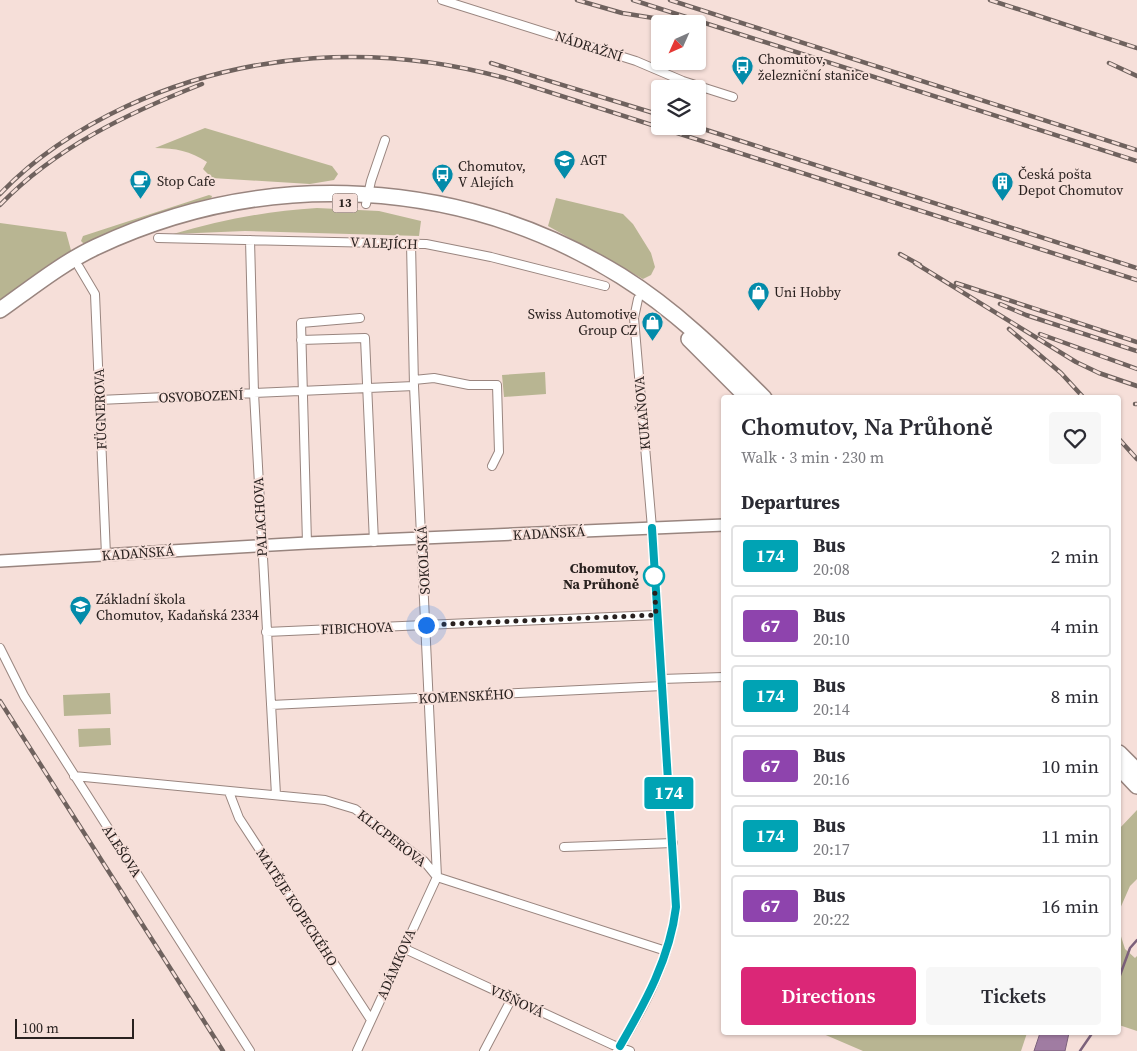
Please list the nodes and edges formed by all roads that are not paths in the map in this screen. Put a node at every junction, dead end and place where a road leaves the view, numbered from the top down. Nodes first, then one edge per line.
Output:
1 (442, 0) edge
2 (733, 97) dead end
3 (385, 140) dead end
4 (367, 199) junction
5 (158, 238) dead end
6 (250, 240) junction
7 (411, 243) junction
8 (79, 267) junction
9 (605, 286) dead end
10 (642, 295) junction
11 (0, 310) edge
12 (360, 318) dead end
13 (0, 321) edge
14 (301, 340) junction
15 (414, 383) junction
16 (368, 389) junction
17 (303, 391) junction
18 (254, 393) junction
19 (745, 395) edge
20 (761, 395) edge
21 (99, 400) junction
22 (492, 466) dead end
23 (721, 525) edge
24 (652, 528) junction
25 (422, 539) junction
26 (374, 542) junction
27 (307, 543) junction
28 (262, 547) junction
29 (106, 555) junction
30 (0, 561) edge
31 (656, 615) junction
32 (426, 625) junction
33 (266, 632) junction
34 (0, 648) edge
35 (721, 677) edge
36 (661, 683) junction
37 (428, 698) junction
38 (270, 705) junction
39 (1121, 755) edge
40 (1121, 769) edge
41 (1137, 771) edge
42 (74, 776) junction
43 (1137, 786) edge
44 (228, 792) junction
45 (276, 795) junction
46 (673, 844) junction
47 (564, 847) dead end
48 (437, 877) junction
49 (403, 948) junction
50 (666, 951) junction
51 (512, 998) junction
52 (371, 1020) junction
53 (618, 1048) edge
54 (250, 1051) edge
55 (357, 1051) edge
56 (484, 1051) edge
57 (630, 1051) edge

1 - 2 street, NÁDRAŽNÍ
3 - 4 street
4 - 8 highway, 13
4 - 10 highway, 13
4 - 11 highway, 13
5 - 6 street, V ALEJÍCH
6 - 7 street, V ALEJÍCH
6 - 18 street, PALACHOVA
7 - 9 street, V ALEJÍCH
7 - 15 street, SOKOLSKÁ
8 - 13 highway, 13
8 - 21 street, FÜGNEROVA
10 - 19 highway, 13
10 - 20 highway, 13
10 - 24 street, KUKAŇOVA
12 - 14 street
14 - 16 street
14 - 17 street
15 - 16 street, OSVOBOZENÍ
15 - 22 street, OSVOBOZENÍ
15 - 25 street, SOKOLSKÁ
16 - 17 street, OSVOBOZENÍ
16 - 26 street
17 - 18 street, OSVOBOZENÍ
17 - 27 street
18 - 21 street, OSVOBOZENÍ
18 - 28 street, PALACHOVA
21 - 29 street, FÜGNEROVA
23 - 24 street, KADAŇSKÁ
24 - 25 street, KADAŇSKÁ
24 - 31 street, KUKAŇOVA
25 - 26 street, KADAŇSKÁ
25 - 32 street, SOKOLSKÁ
26 - 27 street, KADAŇSKÁ
27 - 28 street, KADAŇSKÁ
28 - 29 street, KADAŇSKÁ
28 - 33 street, PALACHOVA
29 - 30 street, KADAŇSKÁ
31 - 32 street, FIBICHOVA
31 - 36 street, KUKAŇOVA
32 - 33 street, FIBICHOVA
32 - 37 street, SOKOLSKÁ
33 - 38 street, PALACHOVA
34 - 42 street, ALEŠOVA
35 - 36 street, KOMENSKÉHO
36 - 37 street, KOMENSKÉHO
36 - 46 street, KUKAŇOVA
37 - 38 street, KOMENSKÉHO
37 - 48 street, SOKOLSKÁ
38 - 45 street, PALACHOVA
39 - 41 highway
40 - 43 highway
42 - 44 street, KLICPEROVA
42 - 54 street, ALEŠOVA
44 - 45 street, KLICPEROVA
44 - 52 street, MATĚJE KOPECKÉHO
45 - 48 street, KLICPEROVA
46 - 47 street
46 - 50 street, KUKAŇOVA
48 - 49 street, ADÁMKOVA
48 - 50 street, KLICPEROVA
49 - 51 street, VIŠŇOVÁ
49 - 52 street, ADÁMKOVA
50 - 53 street, KUKAŇOVA
51 - 53 street, VIŠŇOVÁ
51 - 56 street
52 - 55 street, ADÁMKOVA
53 - 57 street, VIŠŇOVÁ

